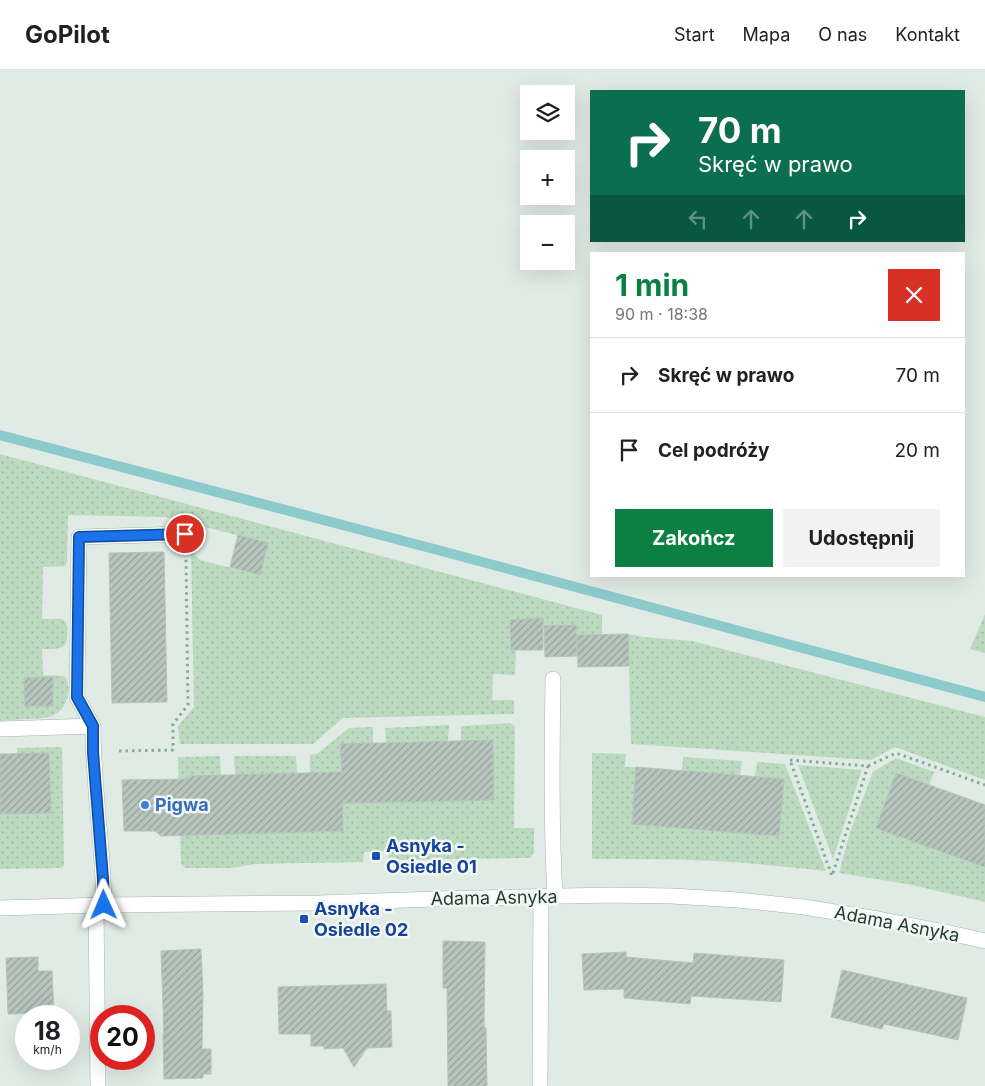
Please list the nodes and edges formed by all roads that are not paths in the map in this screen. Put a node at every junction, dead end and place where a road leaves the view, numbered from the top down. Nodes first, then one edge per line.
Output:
1 (185, 534) road end
2 (553, 679) dead end
3 (93, 726) junction
4 (0, 729) edge
5 (548, 896) junction
6 (100, 905) junction
7 (0, 908) edge
8 (985, 941) edge
9 (98, 1086) edge
10 (540, 1086) edge

1 - 3 street
2 - 5 street
3 - 4 street
3 - 6 street
5 - 6 street, Adama Asnyka
5 - 8 street, Adama Asnyka
5 - 10 street
6 - 7 street, Adama Asnyka
6 - 9 street

